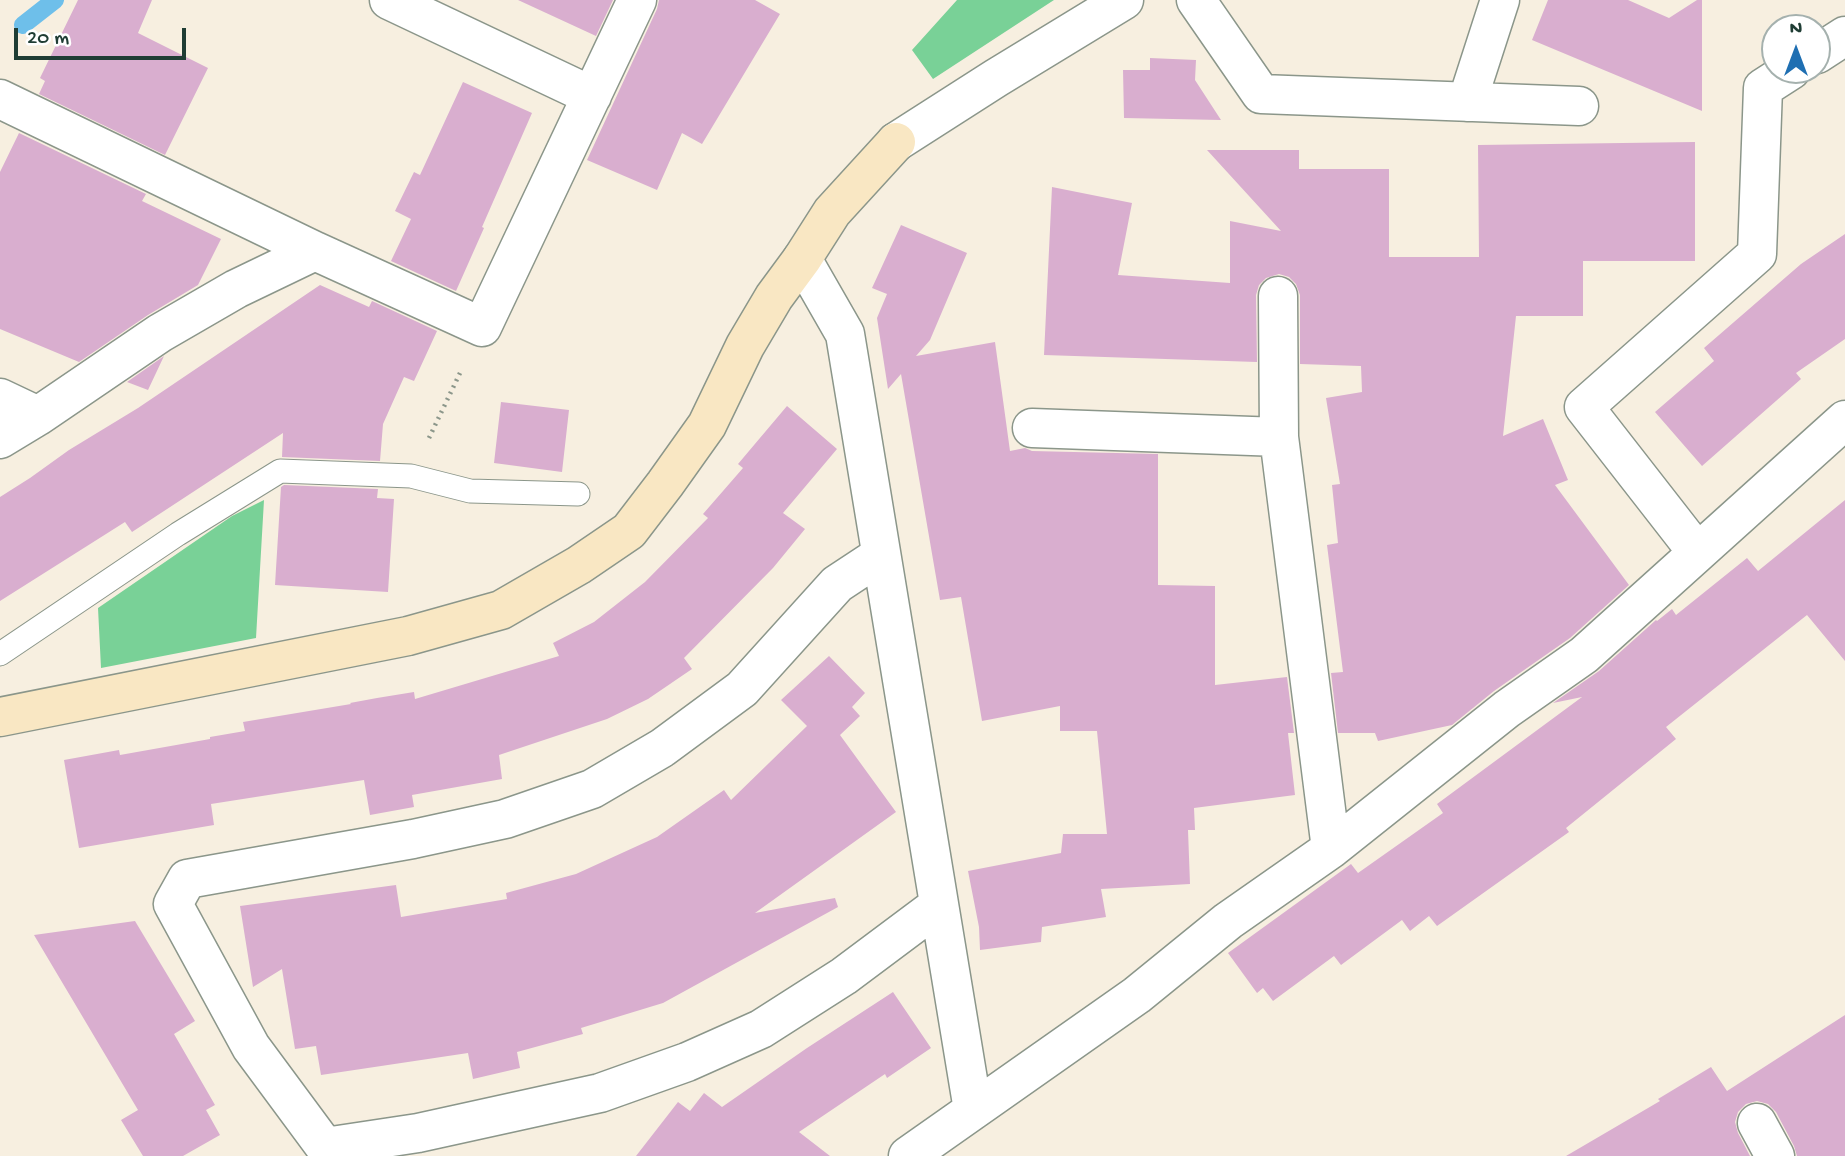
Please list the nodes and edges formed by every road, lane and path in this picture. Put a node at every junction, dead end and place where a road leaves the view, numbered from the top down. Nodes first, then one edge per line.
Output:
1 (388, 0) edge
2 (637, 0) edge
3 (1124, 0) edge
4 (1196, 0) edge
5 (1500, 0) edge
6 (1769, 84) edge
7 (592, 96) junction
8 (0, 99) edge
9 (1467, 102) junction
10 (1579, 106) dead end
11 (315, 251) junction
12 (802, 259) junction
13 (1278, 296) dead end
14 (482, 327) junction
15 (0, 398) edge
16 (38, 416) junction
17 (1845, 420) edge
18 (1032, 428) dead end
19 (1279, 438) junction
20 (0, 439) edge
21 (411, 476) junction
22 (578, 494) dead end
23 (1697, 552) junction
24 (881, 555) junction
25 (0, 654) edge
26 (0, 717) edge
27 (1331, 849) junction
28 (939, 905) junction
29 (973, 1110) junction
30 (1757, 1123) dead end
31 (330, 1152) edge
32 (908, 1156) edge
33 (1775, 1156) edge

1 - 7 street
2 - 7 street
3 - 12 street
4 - 9 street
5 - 9 street
6 - 23 street
7 - 14 street
8 - 11 street
9 - 10 street
11 - 14 street
11 - 16 street
12 - 24 street
12 - 26 street
13 - 19 street
14 - 21 path
15 - 16 street
16 - 20 street
17 - 23 street
18 - 19 street
19 - 27 street
21 - 22 lane
21 - 25 lane
23 - 27 street
24 - 28 street
24 - 31 street
27 - 29 street
28 - 29 street
28 - 31 street
29 - 32 street
30 - 33 street

